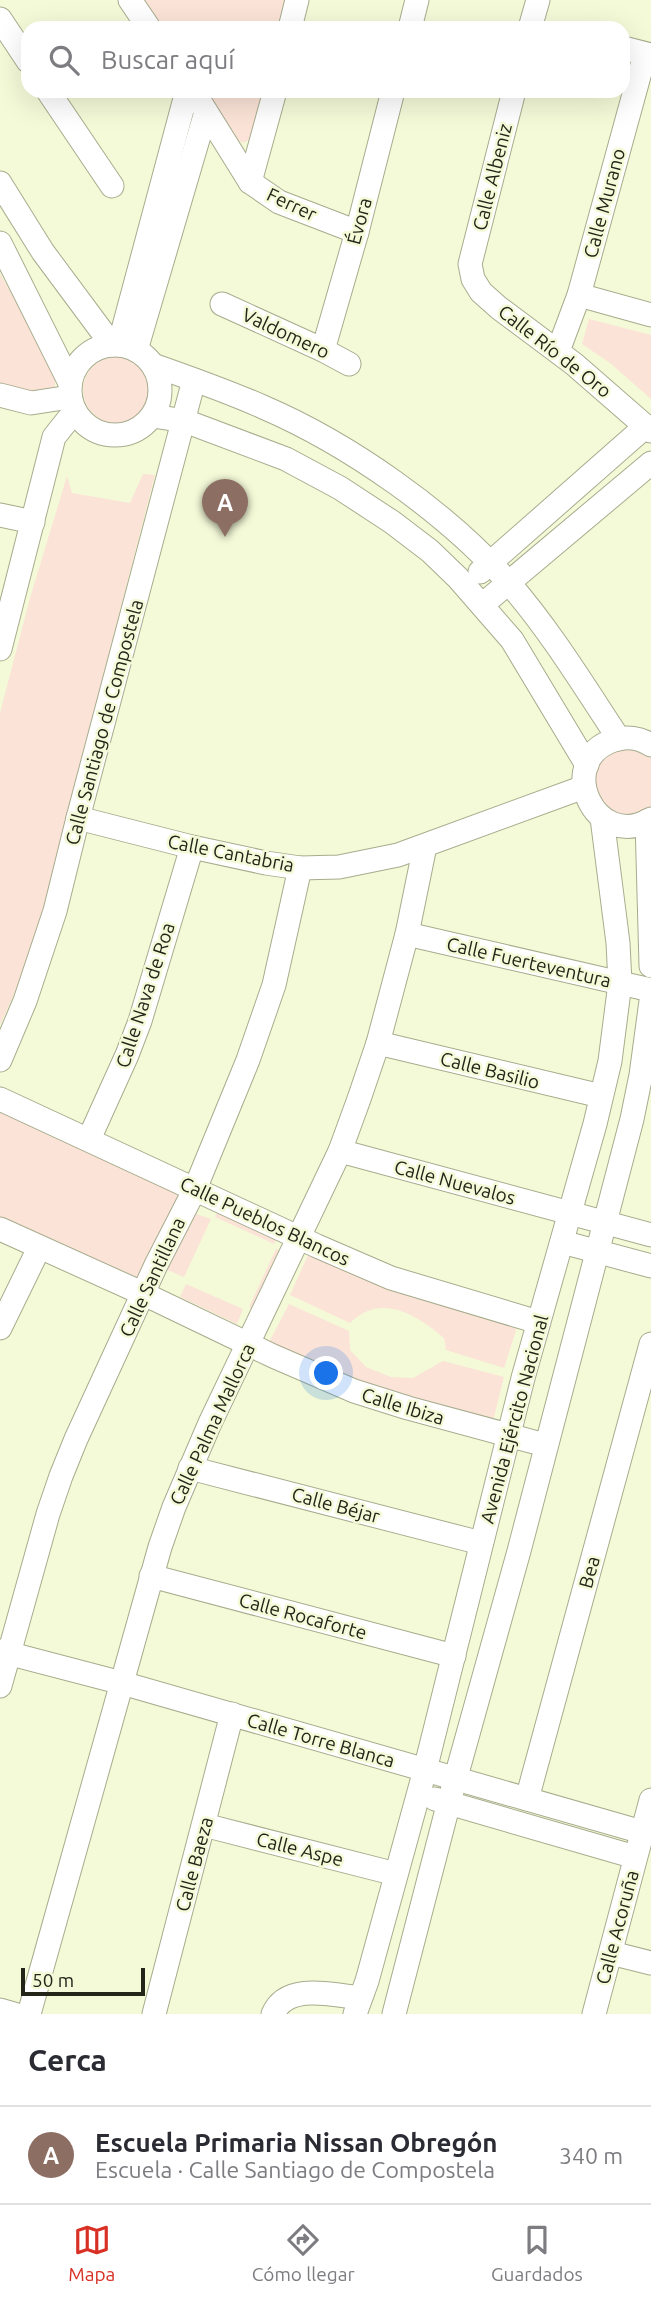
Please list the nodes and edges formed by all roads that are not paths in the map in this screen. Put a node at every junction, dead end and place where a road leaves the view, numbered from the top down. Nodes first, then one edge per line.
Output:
1 (130, 0) edge
2 (298, 0) edge
3 (417, 0) edge
4 (538, 0) edge
5 (0, 19) edge
6 (144, 21) edge
7 (292, 21) edge
8 (412, 21) edge
9 (538, 21) edge
10 (21, 50) edge
11 (630, 50) edge
12 (648, 55) edge
13 (53, 98) edge
14 (188, 98) edge
15 (195, 98) edge
16 (273, 98) edge
17 (391, 98) edge
18 (512, 98) edge
19 (206, 112) junction
20 (0, 183) edge
21 (250, 183) junction
22 (112, 187) dead end
23 (357, 232) junction
24 (0, 243) edge
25 (470, 264) joint
26 (579, 295) junction
27 (222, 304) dead end
28 (651, 315) edge
29 (122, 346) junction
30 (323, 350) junction
31 (558, 351) junction
32 (349, 364) dead end
33 (153, 365) junction
34 (194, 380) junction
35 (0, 395) edge
36 (71, 397) junction
37 (153, 416) junction
38 (185, 421) junction
39 (649, 429) edge
40 (651, 463) edge
41 (0, 515) edge
42 (33, 522) junction
43 (490, 564) junction
44 (509, 583) junction
45 (464, 585) junction
46 (482, 605) junction
47 (1, 639) edge
48 (619, 739) junction
49 (651, 745) edge
50 (586, 776) junction
51 (78, 818) junction
52 (602, 818) junction
53 (649, 820) edge
54 (425, 846) junction
55 (192, 847) junction
56 (300, 868) junction
57 (407, 933) junction
58 (651, 966) edge
59 (620, 983) junction
60 (651, 990) edge
61 (651, 1001) edge
62 (379, 1043) junction
63 (0, 1059) edge
64 (601, 1096) junction
65 (0, 1099) edge
66 (89, 1139) junction
67 (340, 1151) junction
68 (195, 1189) junction
69 (570, 1214) junction
70 (604, 1224) junction
71 (0, 1229) edge
72 (298, 1236) junction
73 (651, 1236) edge
74 (562, 1242) junction
75 (39, 1248) junction
76 (597, 1252) junction
77 (651, 1266) edge
78 (144, 1294) junction
79 (538, 1322) junction
80 (0, 1328) edge
81 (249, 1344) junction
82 (651, 1344) edge
83 (508, 1436) junction
84 (545, 1445) junction
85 (190, 1468) junction
86 (481, 1543) junction
87 (151, 1576) junction
88 (4, 1652) edge
89 (454, 1656) junction
90 (122, 1683) junction
91 (0, 1686) edge
92 (232, 1714) junction
93 (425, 1770) junction
94 (456, 1779) junction
95 (418, 1795) junction
96 (527, 1799) junction
97 (651, 1800) edge
98 (449, 1802) junction
99 (204, 1825) junction
100 (642, 1832) junction
101 (635, 1857) junction
102 (396, 1874) junction
103 (611, 1953) junction
104 (651, 1964) edge
105 (358, 2006) edge
106 (0, 2010) edge
107 (14, 2014) edge
108 (29, 2014) edge
109 (154, 2014) edge
110 (273, 2014) edge
111 (394, 2014) edge
112 (594, 2014) edge

1 - 6 street
2 - 7 street
3 - 8 street
4 - 9 street
5 - 10 street
11 - 12 street
12 - 26 street, Calle Murano
13 - 22 street
14 - 29 street
15 - 19 street, Ferrer
16 - 21 street
17 - 23 street, Évora
18 - 25 street, Calle Albeniz
19 - 21 street, Ferrer
19 - 29 street
20 - 29 street
21 - 23 street, Ferrer
23 - 30 street, Évora
24 - 36 street
25 - 31 street, Calle Río de Oro
26 - 28 street
26 - 31 street, Calle Murano
27 - 30 street, Valdomero
29 - 33 street
29 - 36 street
30 - 32 street, Valdomero
31 - 39 street, Calle Río de Oro
33 - 34 street
33 - 37 street
34 - 38 street, Calle Santiago de Compostela
34 - 43 street
35 - 36 street
36 - 37 street
36 - 42 street
37 - 38 street
38 - 45 street
38 - 51 street, Calle Santiago de Compostela
39 - 43 street
40 - 44 street
41 - 42 street
42 - 47 street
43 - 44 street
43 - 45 street
44 - 46 street
44 - 48 street
45 - 46 street
46 - 50 street
48 - 49 street
48 - 50 street
50 - 52 street
50 - 54 street, Calle Cantabria
51 - 55 street, Calle Cantabria
51 - 63 street, Calle Santiago de Compostela
52 - 53 street
52 - 59 street, Avenida Ejército Nacional
53 - 58 street
54 - 56 street, Calle Cantabria
54 - 57 street, Calle Palma Mallorca
55 - 56 street, Calle Cantabria
55 - 66 street, Calle Nava de Roa
56 - 68 street, Calle Santillana
57 - 59 street, Calle Fuerteventura
57 - 62 street, Calle Palma Mallorca
59 - 60 street, Calle Fuerteventura
59 - 64 street, Avenida Ejército Nacional
61 - 70 street, Avenida Ejército Nacional
62 - 64 street, Calle Basilio
62 - 67 street, Calle Palma Mallorca
64 - 69 street, Avenida Ejército Nacional
65 - 66 street, Calle Pueblos Blancos
66 - 68 street, Calle Pueblos Blancos
67 - 69 street, Calle Nuevalos
67 - 72 street, Calle Palma Mallorca
68 - 72 street, Calle Pueblos Blancos
68 - 78 street, Calle Santillana
69 - 70 street, Calle Nuevalos
69 - 74 street, Avenida Ejército Nacional
70 - 73 street
70 - 76 street, Avenida Ejército Nacional
71 - 75 street, Calle Ibiza
72 - 79 street, Calle Pueblos Blancos
72 - 81 street, Calle Palma Mallorca
74 - 76 street
74 - 79 street, Avenida Ejército Nacional
75 - 78 street, Calle Ibiza
75 - 80 street
76 - 77 street
76 - 84 street, Avenida Ejército Nacional
78 - 81 street, Calle Ibiza
78 - 88 street, Calle Santillana
79 - 83 street, Avenida Ejército Nacional
81 - 83 street, Calle Ibiza
81 - 85 street, Calle Palma Mallorca
82 - 96 street, Bea
83 - 84 street, Calle Ibiza
83 - 86 street, Avenida Ejército Nacional
84 - 94 street, Avenida Ejército Nacional
85 - 86 street, Calle Béjar
85 - 87 street, Calle Palma Mallorca
86 - 89 street, Avenida Ejército Nacional
87 - 89 street, Calle Rocaforte
87 - 90 street, Calle Palma Mallorca
88 - 90 street, Calle Torre Blanca
88 - 91 street, Calle Santillana
89 - 93 street, Avenida Ejército Nacional
90 - 92 street, Calle Torre Blanca
90 - 108 street, Calle Palma Mallorca
92 - 93 street, Calle Torre Blanca
92 - 99 street, Calle Baeza
93 - 94 street, Calle Torre Blanca
93 - 95 street, Avenida Ejército Nacional
94 - 96 street, Calle Torre Blanca
94 - 98 street, Avenida Ejército Nacional
95 - 98 street
95 - 102 street, Avenida Ejército Nacional
96 - 100 street, Calle Torre Blanca
97 - 100 street, Calle Acoruña
98 - 101 street
98 - 111 street, Avenida Ejército Nacional
99 - 102 street, Calle Aspe
99 - 109 street, Calle Baeza
100 - 101 street, Calle Acoruña
101 - 103 street, Calle Acoruña
102 - 105 street, Avenida Ejército Nacional
103 - 104 street
103 - 112 street, Calle Acoruña
105 - 110 street
106 - 107 street

